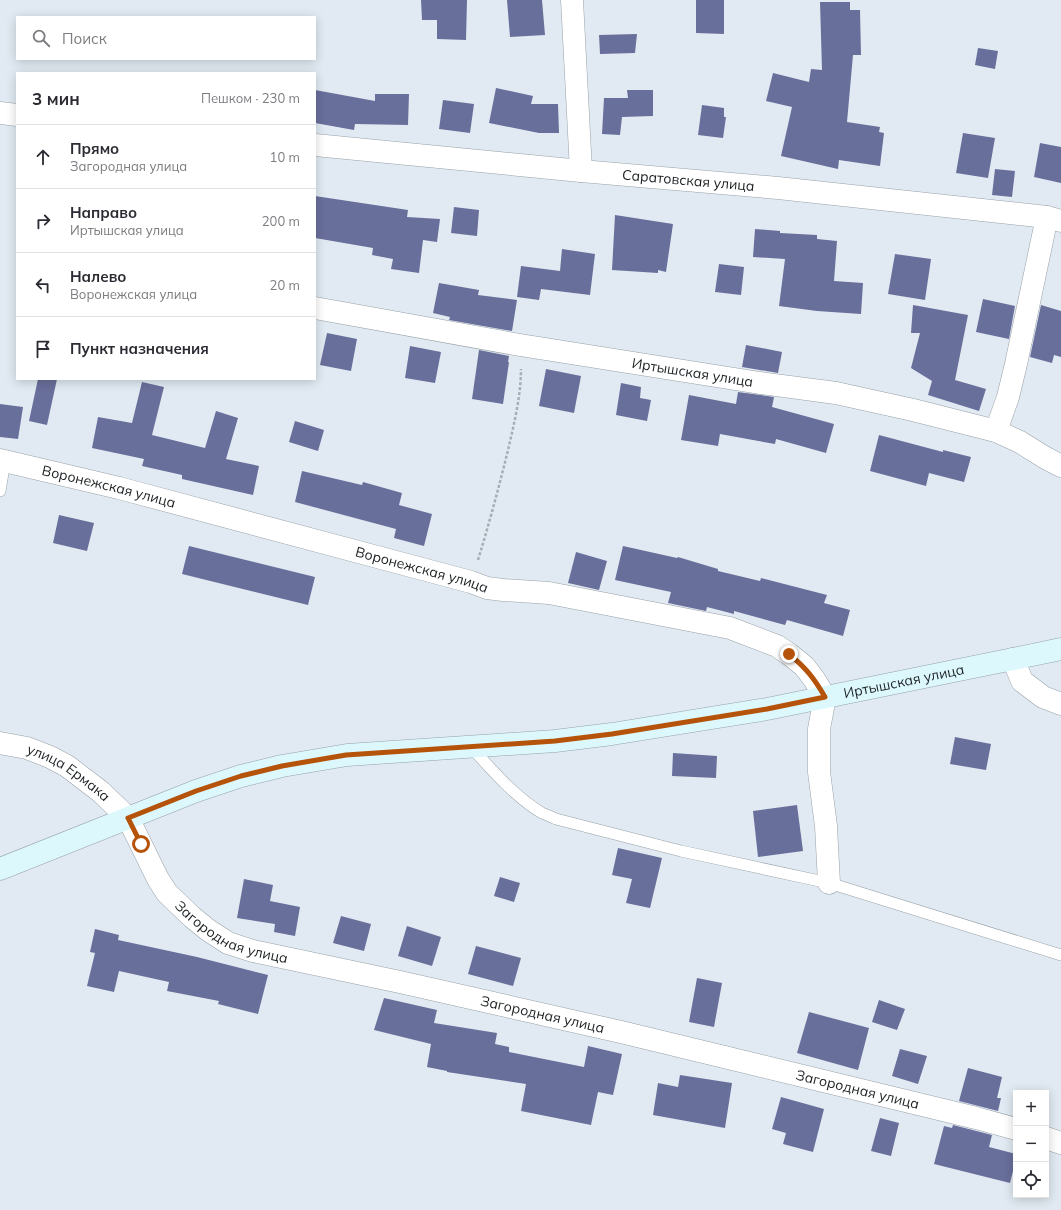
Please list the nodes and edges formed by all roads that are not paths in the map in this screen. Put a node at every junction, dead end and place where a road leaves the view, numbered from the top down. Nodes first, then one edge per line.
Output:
1 (572, 0) edge
2 (0, 113) edge
3 (16, 115) edge
4 (316, 145) edge
5 (581, 171) junction
6 (1054, 219) edge
7 (316, 308) edge
8 (996, 431) junction
9 (2, 461) edge
10 (1061, 466) edge
11 (0, 491) edge
12 (1061, 648) edge
13 (1012, 659) junction
14 (825, 697) junction
15 (1061, 704) edge
16 (1, 742) edge
17 (470, 747) junction
18 (128, 818) junction
19 (0, 869) edge
20 (829, 883) junction
21 (1061, 955) edge
22 (1013, 1128) edge
23 (1049, 1139) edge
24 (1061, 1142) edge

1 - 5 street
2 - 3 street
4 - 5 street, Саратовская улица
5 - 6 street, Саратовская улица
6 - 8 street
7 - 8 street, Иртышская улица
8 - 10 street, Иртышская улица
9 - 11 lane
9 - 14 street, Воронежская улица
12 - 13 main road, Иртышская улица
13 - 14 main road, Иртышская улица
13 - 15 street
14 - 17 main road, Иртышская улица
14 - 20 street
16 - 18 street, улица Ермака
17 - 18 main road, Иртышская улица
17 - 20 lane
18 - 19 main road, Иртышская улица
18 - 22 street, Загородная улица
20 - 21 lane
23 - 24 street

